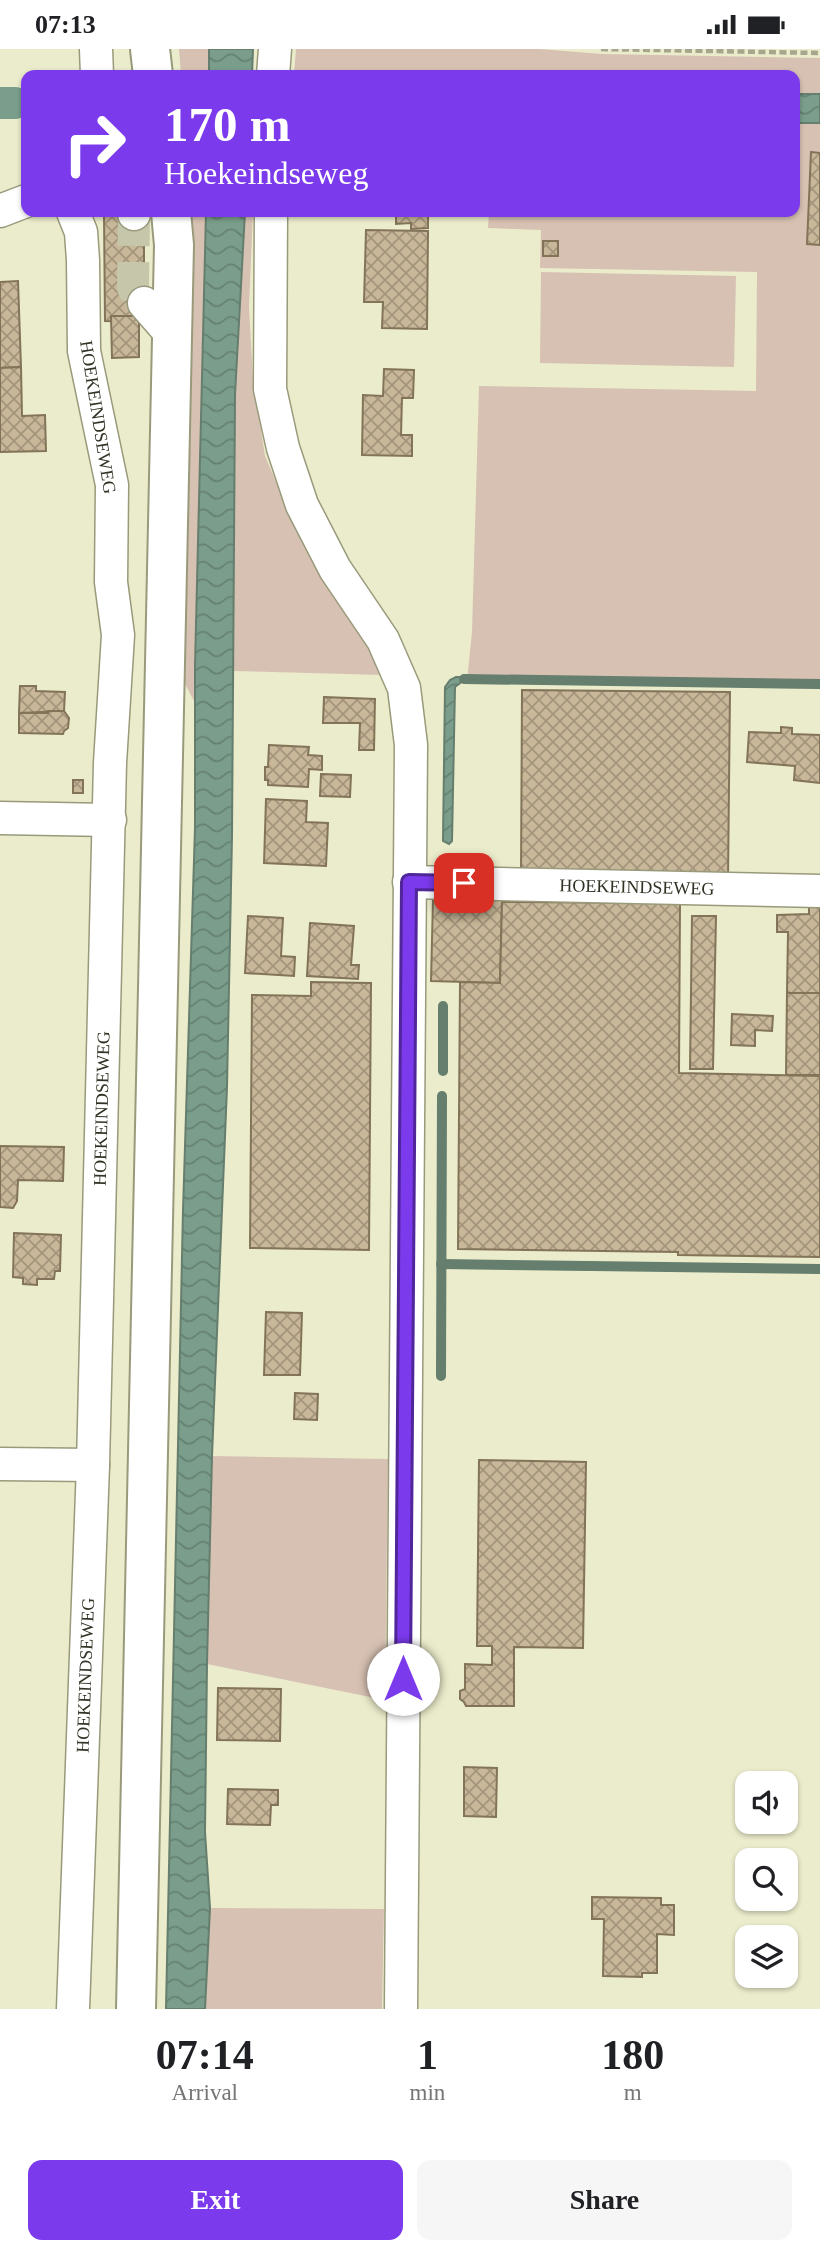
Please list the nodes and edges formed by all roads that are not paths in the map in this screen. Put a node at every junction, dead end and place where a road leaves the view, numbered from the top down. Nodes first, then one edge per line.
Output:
1 (96, 49) edge
2 (150, 49) edge
3 (169, 49) edge
4 (275, 49) edge
5 (97, 70) edge
6 (152, 70) edge
7 (167, 70) edge
8 (273, 70) edge
9 (21, 203) edge
10 (0, 212) edge
11 (75, 217) edge
12 (171, 217) edge
13 (271, 217) edge
14 (144, 303) tunnel mouth
15 (171, 334) junction
16 (0, 818) edge
17 (110, 820) junction
18 (409, 882) junction
19 (820, 891) edge
20 (0, 1464) edge
21 (93, 1465) junction
22 (73, 2009) edge
23 (136, 2009) edge
24 (401, 2009) edge

1 - 5 street
2 - 6 main road
3 - 7 main road
4 - 8 street
9 - 10 street
11 - 17 street, HOEKEINDSEWEG
12 - 15 main road
13 - 18 street
14 - 15 street
15 - 23 main road
16 - 17 street
17 - 21 street, HOEKEINDSEWEG
18 - 19 street, HOEKEINDSEWEG
18 - 24 street
20 - 21 street
21 - 22 street, HOEKEINDSEWEG

